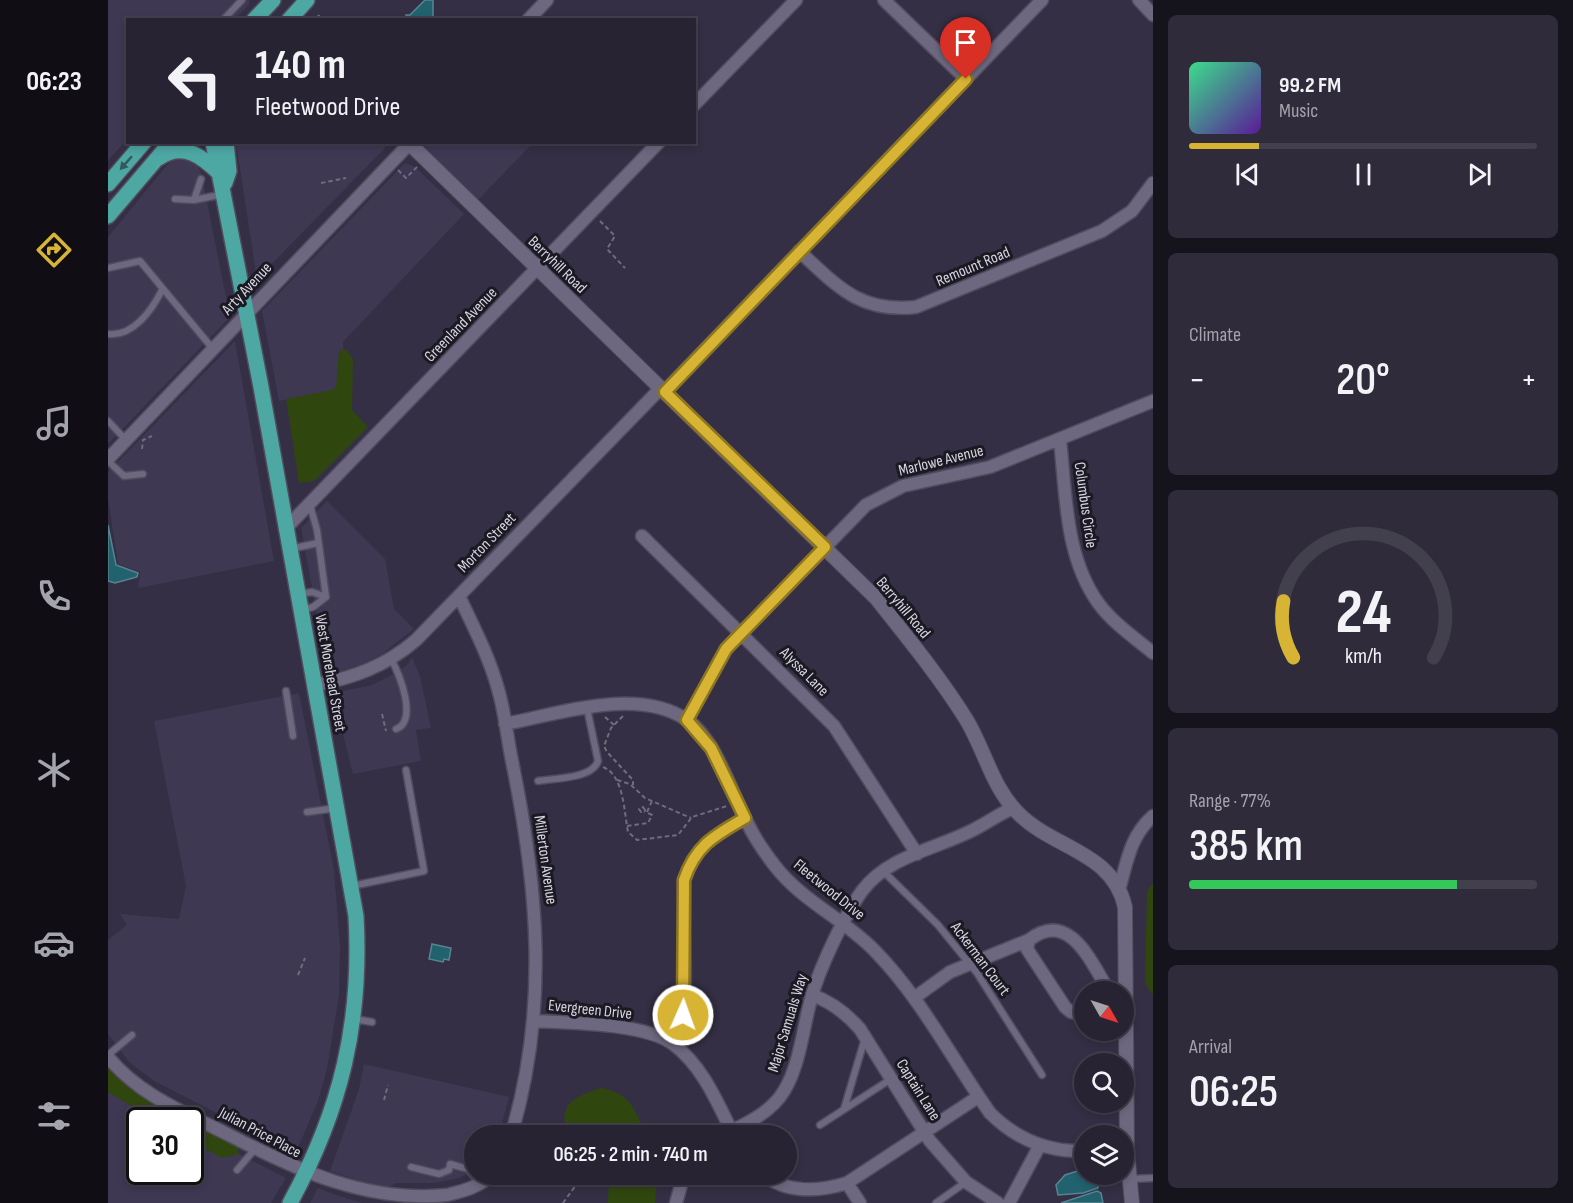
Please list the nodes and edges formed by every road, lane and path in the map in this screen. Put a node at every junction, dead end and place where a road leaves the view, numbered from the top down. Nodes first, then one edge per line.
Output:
1 (242, 0) edge
2 (273, 0) edge
3 (307, 0) edge
4 (547, 0) edge
5 (796, 0) edge
6 (884, 0) edge
7 (1042, 0) edge
8 (1139, 0) edge
9 (318, 15) dead end
10 (1153, 15) edge
11 (225, 18) edge
12 (256, 18) edge
13 (291, 18) edge
14 (321, 18) edge
15 (530, 18) edge
16 (966, 79) junction
17 (696, 103) edge
18 (142, 144) edge
19 (169, 144) edge
20 (213, 144) edge
21 (226, 144) edge
22 (409, 144) edge
23 (411, 144) edge
24 (657, 144) edge
25 (418, 166) dead end
26 (148, 168) junction
27 (397, 169) dead end
28 (346, 178) dead end
29 (201, 179) dead end
30 (321, 183) dead end
31 (1153, 183) edge
32 (108, 184) edge
33 (223, 185) junction
34 (175, 199) dead end
35 (194, 200) junction
36 (108, 216) edge
37 (600, 221) dead end
38 (799, 251) junction
39 (108, 268) edge
40 (625, 268) dead end
41 (537, 269) junction
42 (162, 290) junction
43 (247, 314) junction
44 (108, 334) edge
45 (213, 349) junction
46 (663, 390) junction
47 (1153, 401) edge
48 (108, 421) edge
49 (152, 436) dead end
50 (126, 440) junction
51 (1060, 440) junction
52 (142, 449) dead end
53 (108, 460) edge
54 (143, 474) dead end
55 (310, 504) junction
56 (285, 529) junction
57 (642, 536) dead end
58 (318, 543) junction
59 (825, 547) junction
60 (289, 549) junction
61 (459, 596) junction
62 (326, 597) junction
63 (299, 602) junction
64 (741, 632) junction
65 (1153, 654) edge
66 (391, 659) junction
67 (315, 686) junction
68 (286, 691) dead end
69 (587, 708) junction
70 (628, 711) dead end
71 (382, 714) dead end
72 (602, 714) dead end
73 (687, 720) junction
74 (505, 724) junction
75 (614, 725) junction
76 (396, 729) dead end
77 (386, 731) dead end
78 (294, 736) dead end
79 (601, 766) dead end
80 (406, 770) dead end
81 (617, 780) junction
82 (538, 781) dead end
83 (633, 785) junction
84 (652, 801) junction
85 (729, 805) dead end
86 (337, 808) junction
87 (1013, 808) junction
88 (307, 812) dead end
89 (1153, 816) edge
90 (691, 818) junction
91 (745, 818) junction
92 (627, 826) junction
93 (917, 854) junction
94 (884, 871) junction
95 (352, 886) junction
96 (1119, 890) junction
97 (843, 924) junction
98 (1029, 940) junction
99 (305, 958) dead end
100 (968, 962) junction
101 (298, 975) dead end
102 (1103, 981) edge
103 (812, 995) junction
104 (914, 998) junction
105 (1074, 1012) edge
106 (354, 1019) junction
107 (534, 1021) junction
108 (372, 1022) dead end
109 (132, 1035) dead end
110 (865, 1038) junction
111 (672, 1043) junction
112 (108, 1056) edge
113 (1042, 1075) dead end
114 (892, 1079) junction
115 (388, 1085) dead end
116 (978, 1096) junction
117 (384, 1100) dead end
118 (844, 1109) junction
119 (514, 1125) edge
120 (725, 1125) edge
121 (743, 1125) edge
122 (820, 1125) dead end
123 (1125, 1125) edge
124 (926, 1132) junction
125 (1040, 1145) junction
126 (255, 1149) junction
127 (1074, 1151) edge
128 (411, 1167) dead end
129 (464, 1168) edge
130 (237, 1170) dead end
131 (305, 1175) junction
132 (1153, 1178) edge
133 (1134, 1179) edge
134 (966, 1182) junction
135 (848, 1183) junction
136 (477, 1185) edge
137 (578, 1185) edge
138 (681, 1185) edge
139 (781, 1185) edge
140 (1130, 1185) edge
141 (378, 1200) edge
142 (401, 1202) edge
143 (290, 1203) edge
144 (563, 1203) edge
145 (676, 1203) edge
146 (860, 1203) edge
147 (936, 1203) edge
148 (999, 1203) edge
149 (1008, 1203) edge
150 (1132, 1203) edge

1 - 11 lane
2 - 12 main road
3 - 13 main road
4 - 15 street
5 - 17 street
6 - 16 street
7 - 16 street, Morton Street
8 - 10 street
9 - 14 path
16 - 38 street, Morton Street
18 -> 32 main road
19 - 26 main road
20 - 33 main road, West Morehead Street
21 - 33 main road
22 - 43 street, Arty Avenue
23 - 41 street, Berryhill Road
24 - 41 street, Greenland Avenue
25 - 27 path
26 - 33 main road
26 - 36 main road
28 - 30 path
29 - 35 lane
31 - 38 street, Remount Road
33 - 35 lane
33 - 43 main road, West Morehead Street
34 - 35 lane
37 - 40 path
38 - 46 street, Morton Street
39 - 42 lane
41 - 46 street, Berryhill Road
41 - 55 street, Greenland Avenue
42 - 44 lane
42 - 45 lane
43 - 45 street, Arty Avenue
43 - 56 main road, West Morehead Street
45 - 50 street, Arty Avenue
46 - 59 street, Berryhill Road
46 - 61 street, Morton Street
47 - 51 street, Marlowe Avenue
48 - 50 lane
49 - 52 path
50 - 53 street, Arty Avenue
51 - 59 street, Marlowe Avenue
51 - 65 street, Columbus Circle
53 - 54 lane
55 - 56 street, Greenland Avenue
55 - 58 lane
56 - 60 main road, West Morehead Street
57 - 64 street, Alyssa Lane
58 - 60 lane
58 - 62 lane
59 - 64 street, Marlowe Avenue
59 - 87 street, Berryhill Road
60 - 63 main road, West Morehead Street
61 - 66 street, Morton Street
61 - 74 street, Millerton Avenue
62 - 63 lane
62 - 63 lane
63 - 67 main road, West Morehead Street
64 - 73 street, Marlowe Avenue
64 - 93 street, Alyssa Lane
66 - 67 street, Morton Street
66 - 76 lane
67 - 86 main road, West Morehead Street
68 - 78 lane
69 - 73 street, Fleetwood Drive
69 - 74 street, Fleetwood Drive
69 - 82 lane
70 - 75 path
71 - 77 path
72 - 75 path
73 - 91 street, Fleetwood Drive
74 - 107 street, Millerton Avenue
75 - 83 path
79 - 81 path
80 - 95 lane
81 - 83 path
81 - 92 path
83 - 84 path
84 - 90 path
84 - 92 path
85 - 90 path
86 - 88 lane
86 - 95 main road, West Morehead Street
87 - 93 street, Major Samuals Way
87 - 96 street, Berryhill Road
89 - 96 street
90 - 92 path
91 - 97 street, Fleetwood Drive
91 - 111 street
93 - 94 street, Major Samuals Way
94 - 97 street, Major Samuals Way
94 - 100 lane, Ackerman Court
95 - 106 main road, West Morehead Street
96 - 123 street, Berryhill Road
97 - 103 street, Major Samuals Way
97 - 104 street, Fleetwood Drive
98 - 100 street
98 - 102 street
98 - 105 street
99 - 101 path
100 - 104 street
100 - 113 lane, Ackerman Court
103 - 110 street, Captain Lane
103 - 121 street, Major Samuals Way
104 - 116 street, Fleetwood Drive
106 - 108 lane
106 - 131 main road, West Morehead Street
107 - 111 street, Evergreen Drive
107 - 119 street, Millerton Avenue
109 - 112 lane
110 - 114 street, Captain Lane
110 - 118 lane
111 - 120 street
112 - 126 street, Julian Price Place
114 - 118 lane
114 - 124 street, Captain Lane
115 - 117 path
116 - 124 street
116 - 125 street, Fleetwood Drive
118 - 122 lane
124 - 134 street, Captain Lane
124 - 135 street
125 - 127 street, Fleetwood Drive
125 - 149 street
126 - 130 lane
126 - 131 street, Julian Price Place
128 - 129 lane
131 - 141 street
131 - 143 main road, West Morehead Street
132 - 133 lane
134 - 147 lane
134 - 148 street, Captain Lane
135 - 139 street
135 - 146 street
136 - 142 street
137 - 144 path
138 - 145 street
140 - 150 street, Berryhill Road
141 - 142 street

